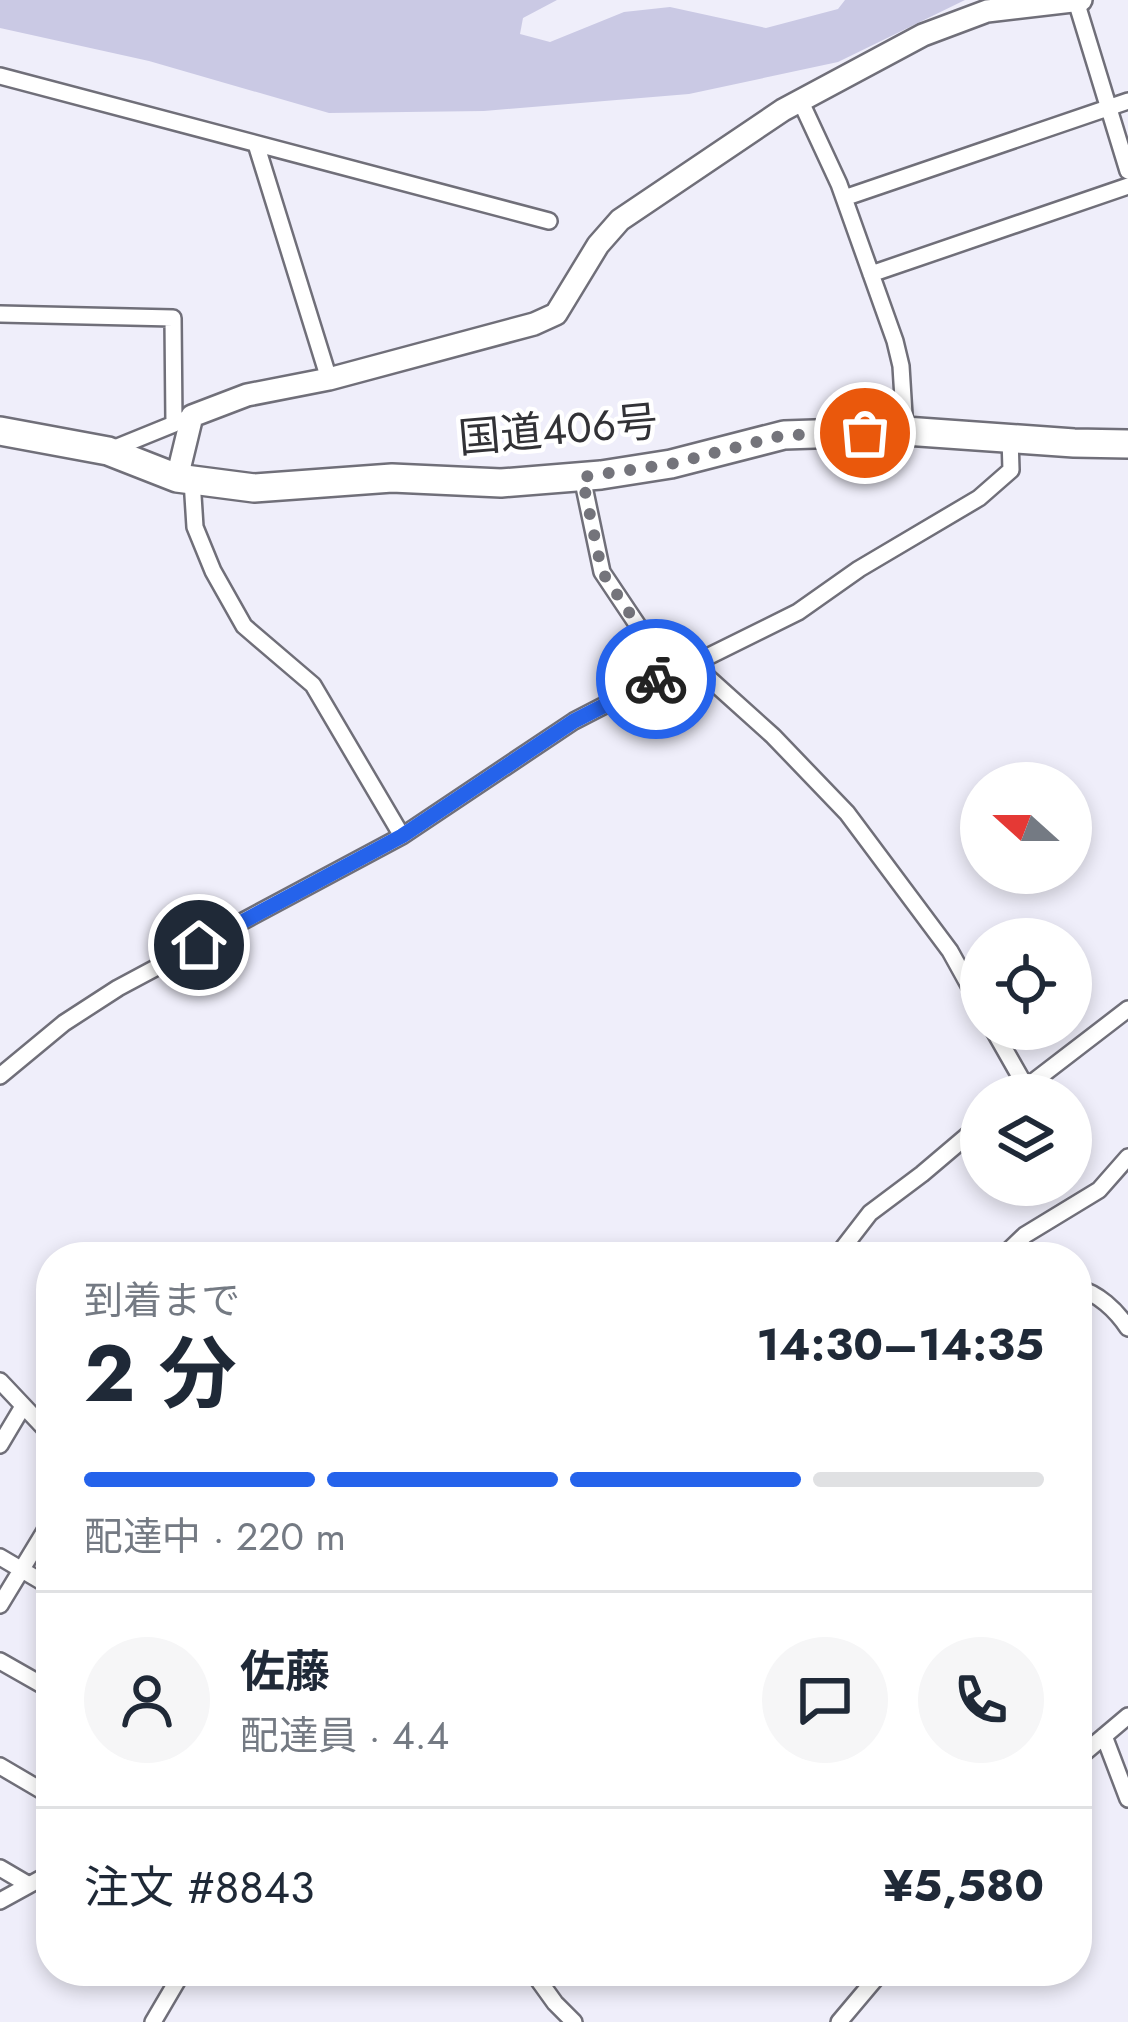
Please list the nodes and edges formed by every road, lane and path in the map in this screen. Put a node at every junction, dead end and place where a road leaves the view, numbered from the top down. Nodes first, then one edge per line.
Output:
1 (1079, 1) edge
2 (0, 76) edge
3 (800, 100) junction
4 (1128, 100) edge
5 (1108, 107) junction
6 (256, 144) junction
7 (1128, 171) edge
8 (1128, 186) edge
9 (844, 198) junction
10 (549, 221) dead end
11 (871, 274) junction
12 (0, 314) edge
13 (329, 379) junction
14 (183, 420) junction
15 (0, 431) edge
16 (905, 431) junction
17 (1010, 437) junction
18 (1128, 444) edge
19 (108, 451) junction
20 (582, 477) junction
21 (185, 479) junction
22 (693, 664) junction
23 (669, 672) junction
24 (402, 836) junction
25 (960, 969) edge
26 (1128, 1009) edge
27 (1043, 1074) edge
28 (0, 1076) edge
29 (960, 1142) edge
30 (1128, 1157) edge
31 (848, 1242) edge
32 (1018, 1242) edge
33 (1092, 1293) edge
34 (1128, 1328) edge
35 (0, 1381) edge
36 (22, 1408) junction
37 (36, 1421) edge
38 (0, 1445) edge
39 (36, 1546) edge
40 (0, 1557) edge
41 (21, 1570) junction
42 (36, 1578) edge
43 (0, 1605) edge
44 (0, 1661) edge
45 (36, 1681) edge
46 (1128, 1716) edge
47 (1104, 1736) junction
48 (1092, 1747) edge
49 (0, 1766) edge
50 (36, 1787) edge
51 (1128, 1799) edge
52 (0, 1868) edge
53 (36, 1881) edge
54 (29, 1885) junction
55 (0, 1901) edge
56 (175, 1986) edge
57 (543, 1986) edge
58 (869, 1986) edge
59 (154, 2022) edge
60 (574, 2022) edge
61 (839, 2022) edge

1 - 3 street
1 - 5 street
2 - 6 street
3 - 9 street
3 - 13 street
4 - 5 street
5 - 7 street
5 - 9 street
6 - 10 street
6 - 13 street
8 - 11 street
9 - 11 street
11 - 16 street
12 - 14 street
13 - 14 street
14 - 19 street
14 - 21 street
15 - 19 highway, 国道406号
16 - 17 highway, 国道406号
16 - 20 highway, 国道406号
17 - 18 highway, 国道406号
17 - 22 street
19 - 21 highway, 国道406号
20 - 21 highway, 国道406号
20 - 23 street
21 - 24 street
22 - 23 street
22 - 25 street
23 - 24 street
24 - 28 street
26 - 27 street
29 - 31 street
30 - 32 street
33 - 34 street
35 - 36 street
36 - 37 street
36 - 38 street
39 - 41 street
40 - 41 street
41 - 42 street
41 - 43 street
44 - 45 street
46 - 47 street
47 - 48 street
47 - 51 street
49 - 50 street
52 - 54 street
53 - 54 street
54 - 55 street
56 - 59 street
57 - 60 street
58 - 61 street

